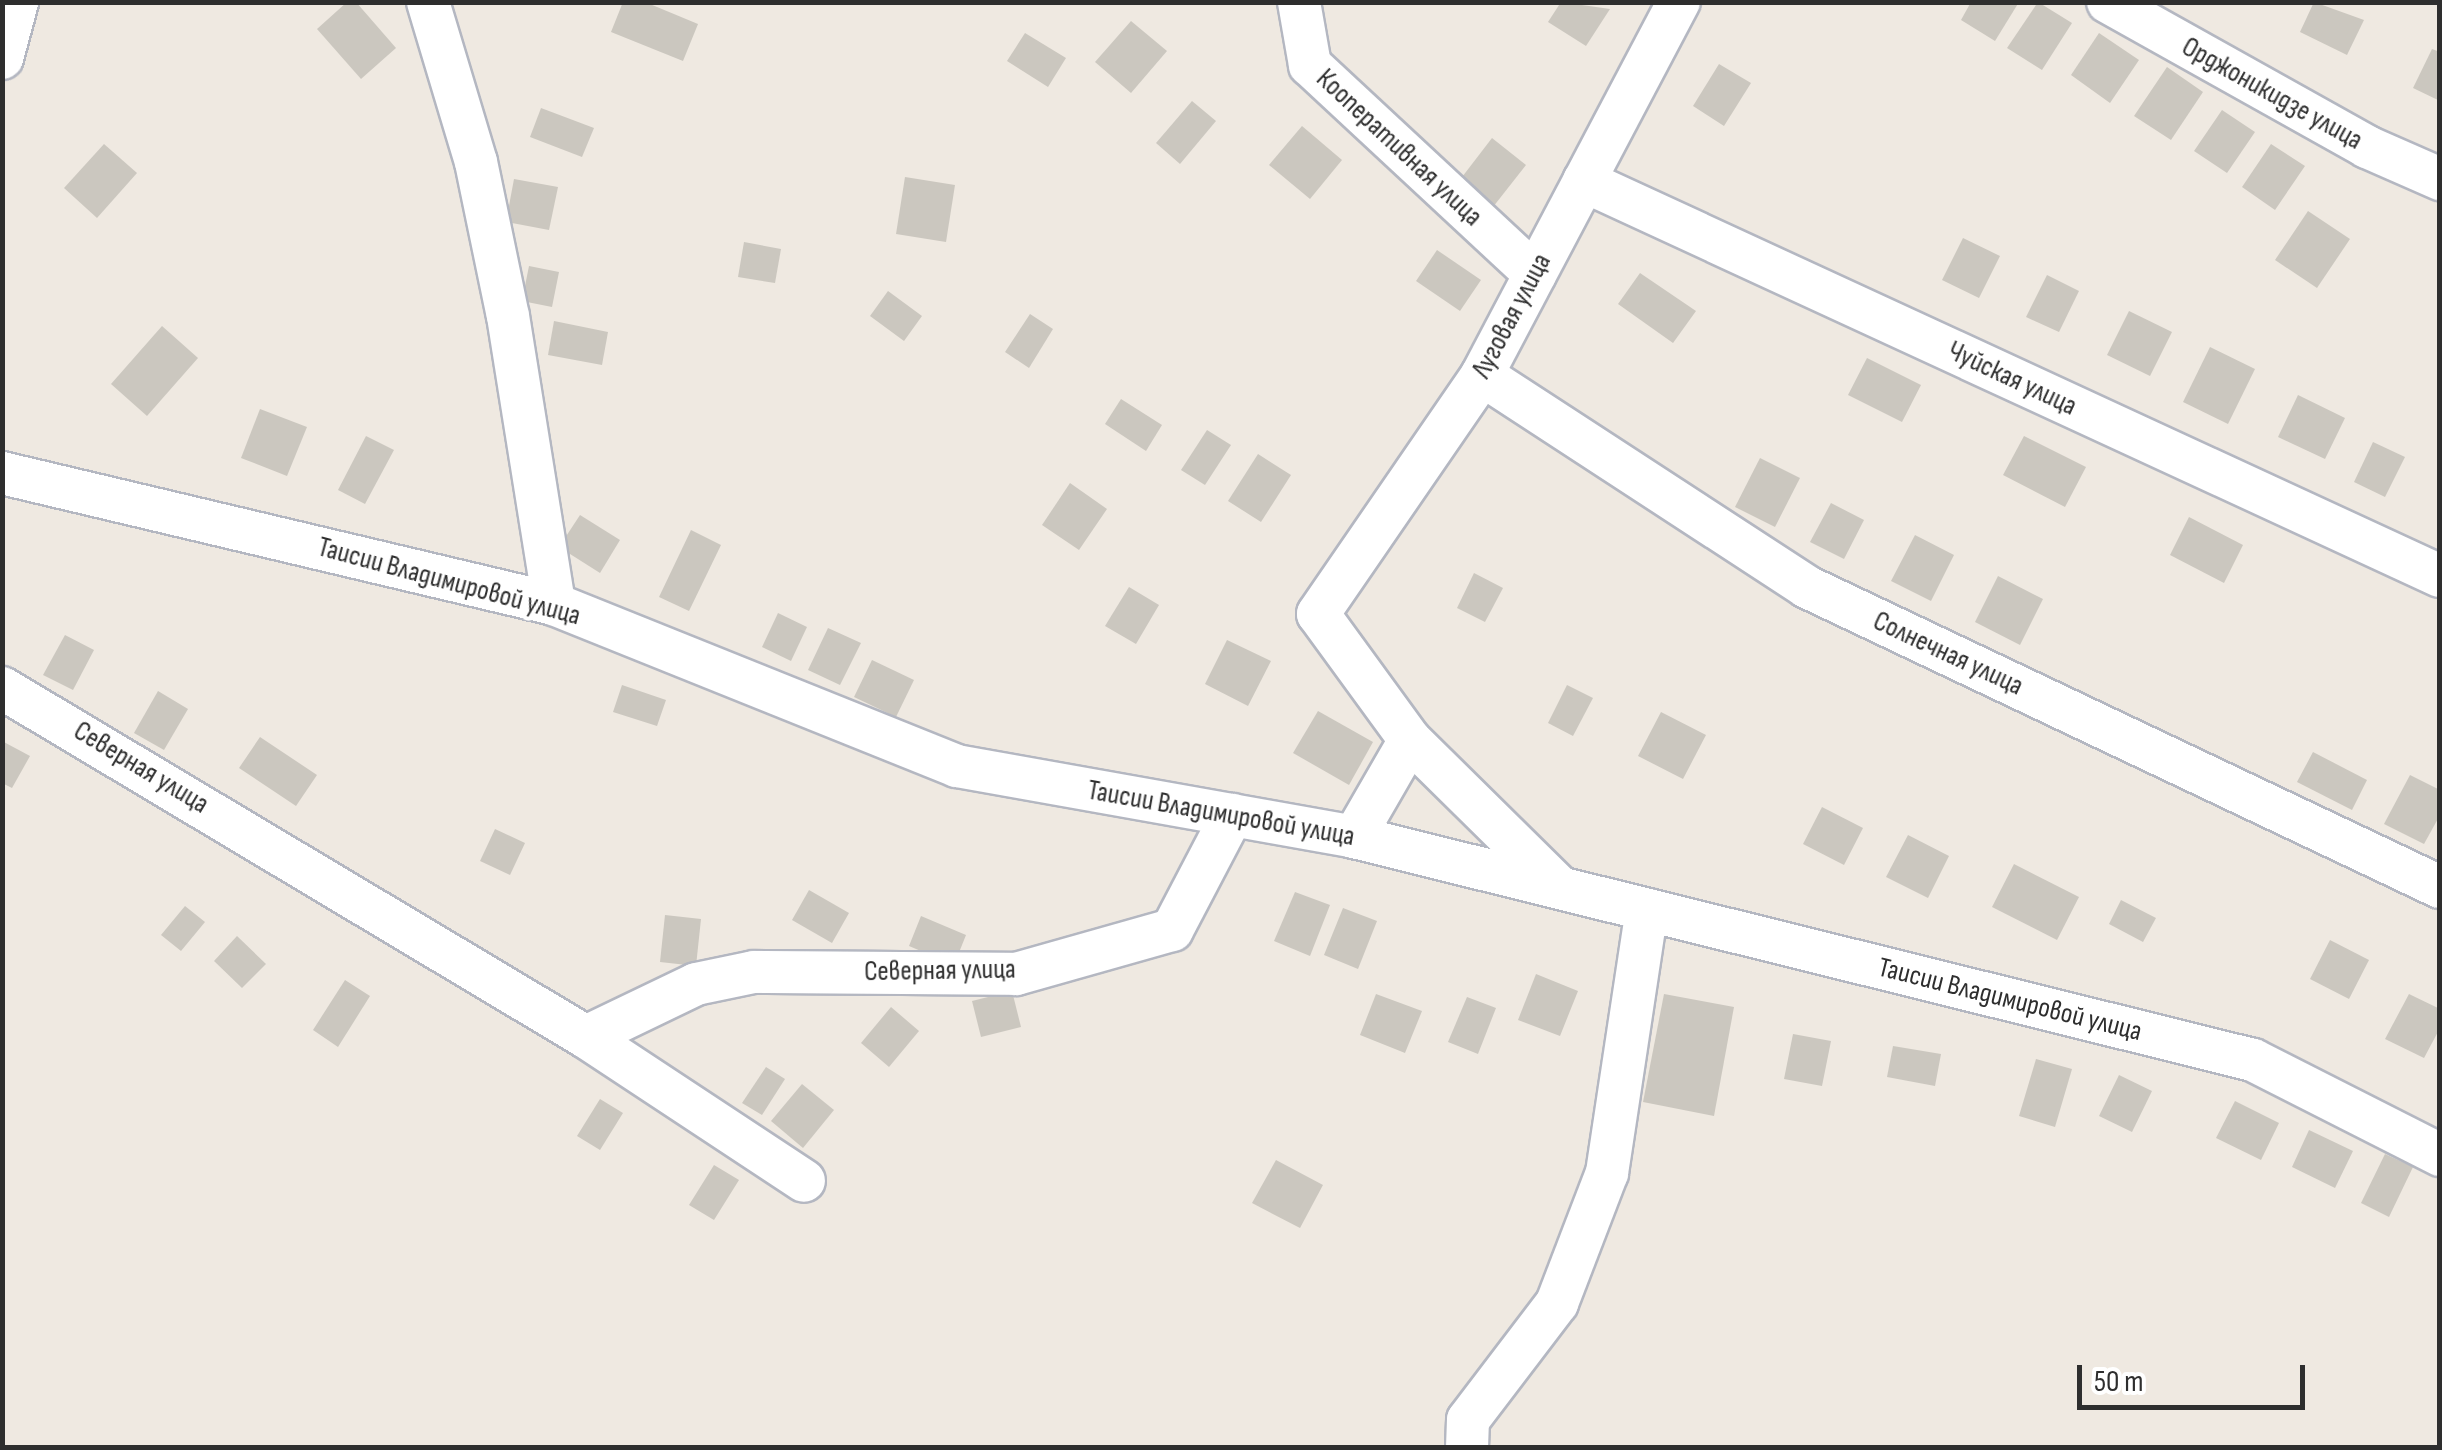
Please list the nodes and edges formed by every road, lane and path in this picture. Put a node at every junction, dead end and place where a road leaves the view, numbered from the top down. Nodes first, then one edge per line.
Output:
1 (17, 2) edge
2 (428, 2) edge
3 (1298, 2) edge
4 (1679, 2) edge
5 (2108, 2) edge
6 (2, 58) edge
7 (2440, 179) edge
8 (1584, 181) junction
9 (1535, 274) junction
10 (1482, 375) junction
11 (2, 473) edge
12 (2440, 576) edge
13 (554, 604) junction
14 (2, 688) edge
15 (1410, 740) junction
16 (1232, 815) junction
17 (1354, 837) junction
18 (2440, 887) edge
19 (1560, 888) junction
20 (1647, 910) junction
21 (586, 1037) junction
22 (2440, 1155) edge
23 (804, 1181) dead end
24 (1467, 1448) edge

1 - 6 street
2 - 13 street
3 - 9 street, Кооперативная улица
4 - 8 street, Луговая улица
5 - 7 street, Орджоникидзе улица
8 - 9 street, Луговая улица
8 - 12 street, Чуйская улица
9 - 10 street, Луговая улица
10 - 15 street, Луговая улица
10 - 18 street, Солнечная улица
11 - 13 street, Таисии Владимировой улица
13 - 16 street, Таисии Владимировой улица
14 - 21 street, Северная улица
15 - 17 street
15 - 19 street
16 - 17 street, Таисии Владимировой улица
16 - 21 street, Северная улица
17 - 19 street, Таисии Владимировой улица
19 - 20 street, Таисии Владимировой улица
20 - 22 street, Таисии Владимировой улица
20 - 24 street
21 - 23 street, Северная улица

